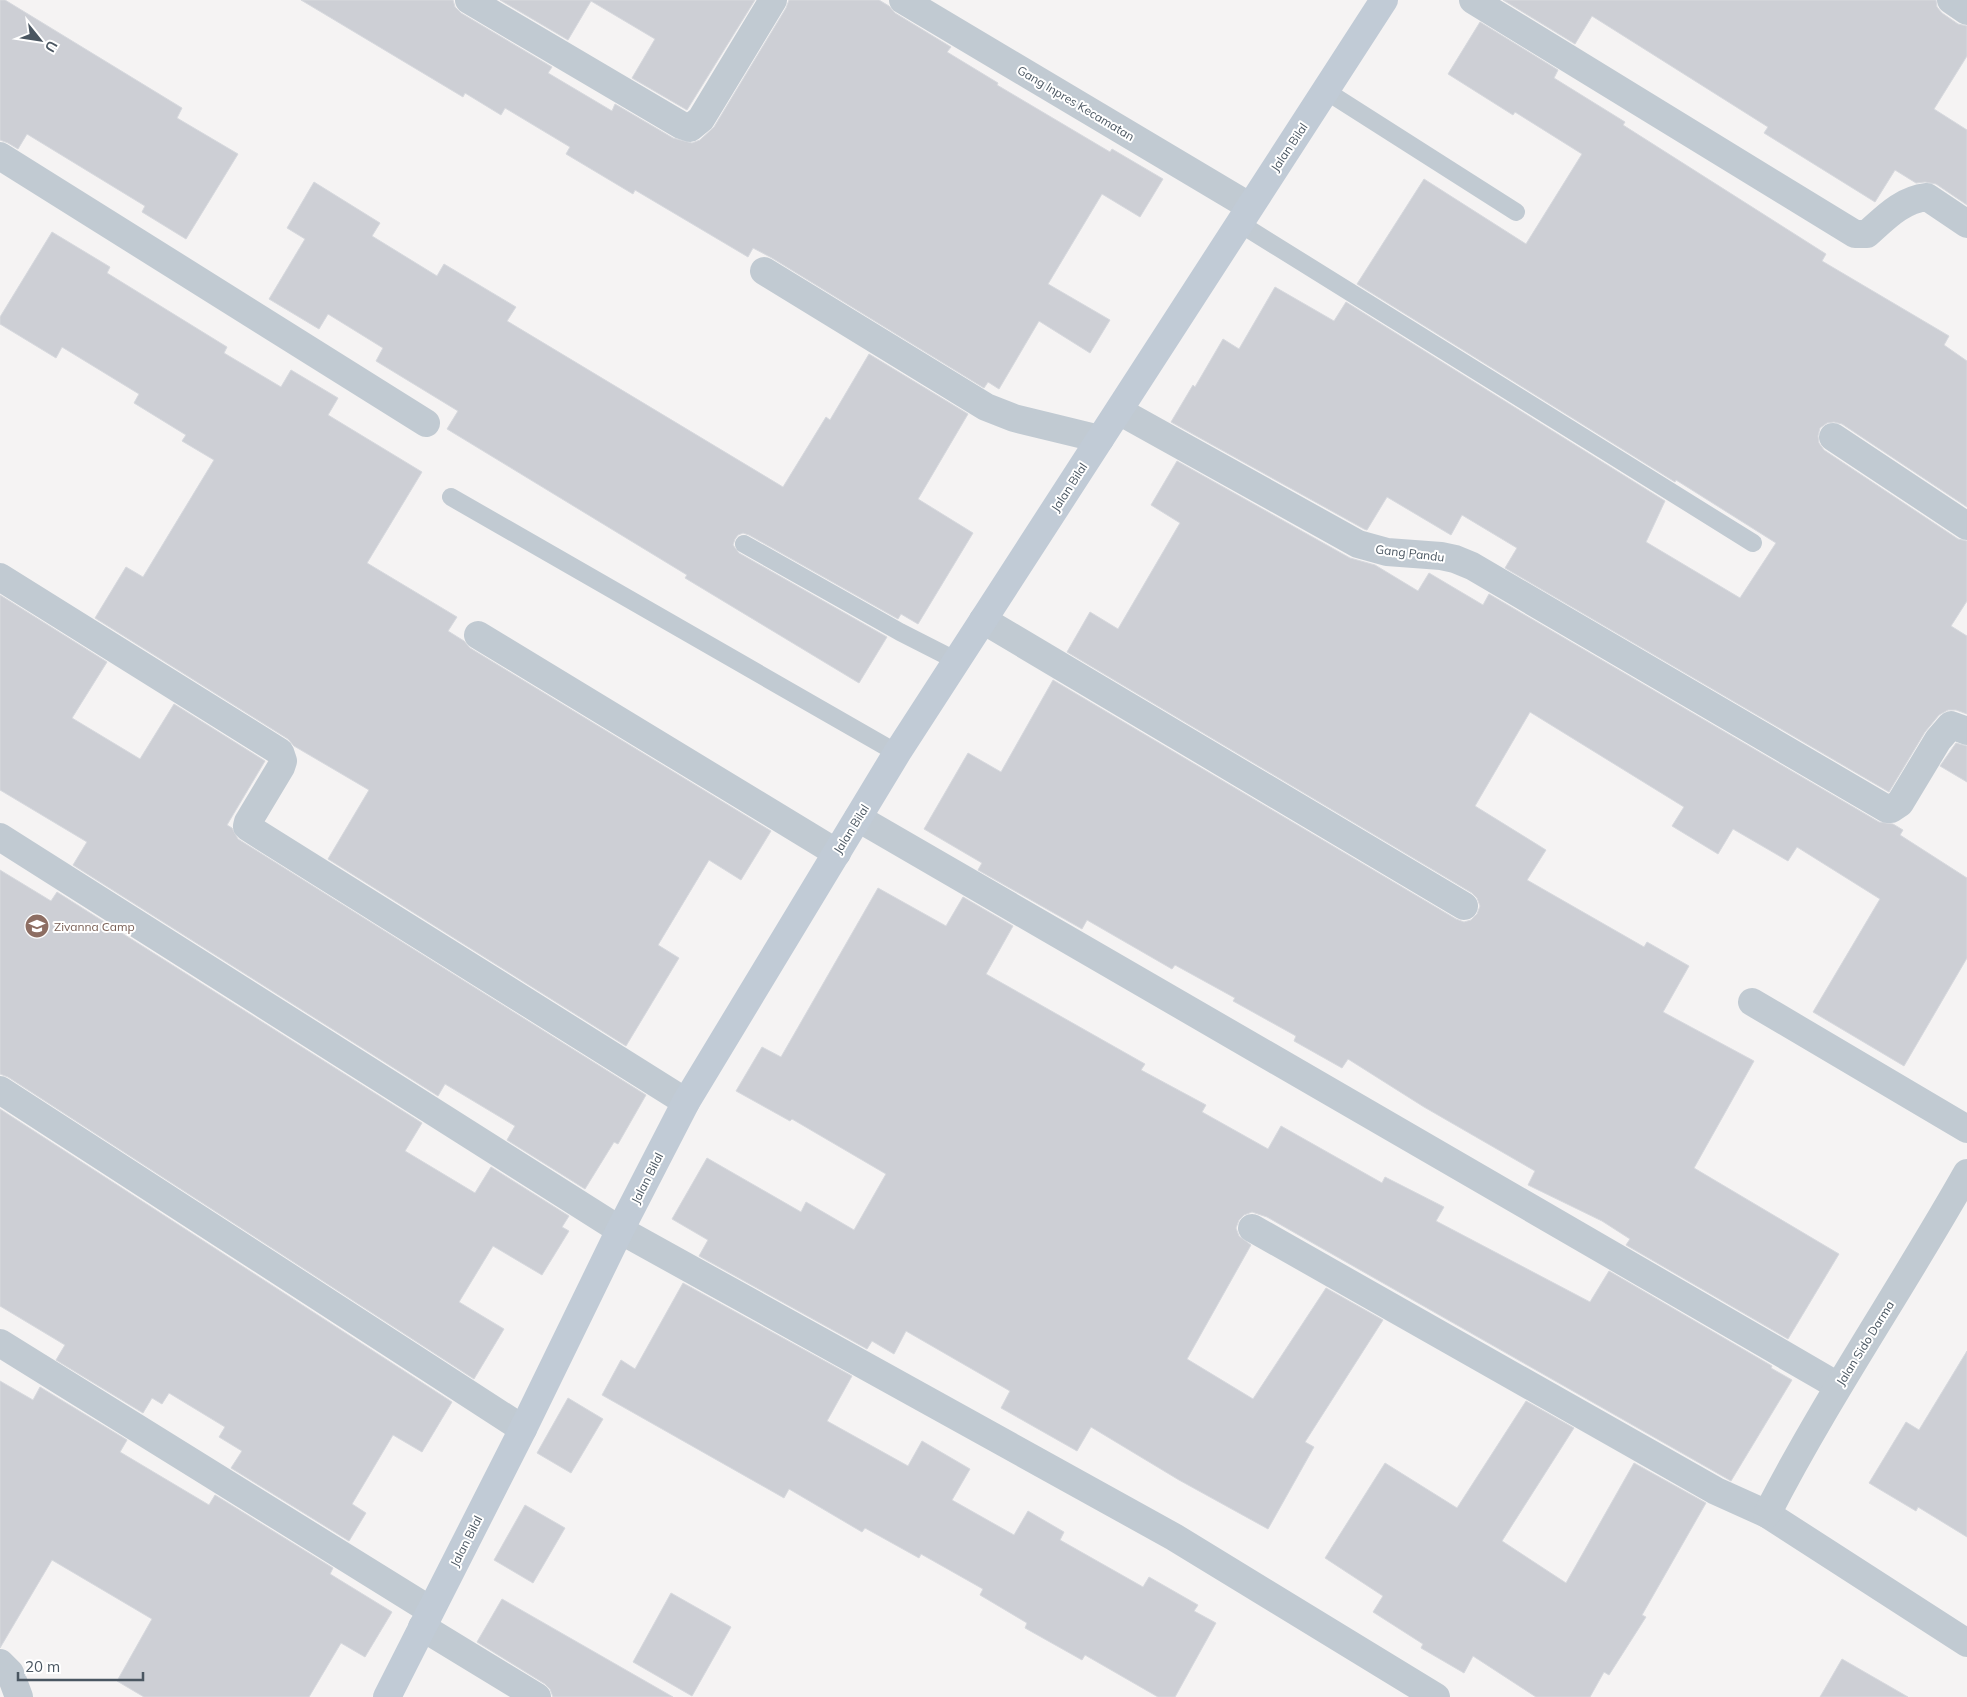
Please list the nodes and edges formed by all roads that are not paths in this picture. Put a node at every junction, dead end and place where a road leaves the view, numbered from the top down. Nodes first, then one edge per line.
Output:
1 (469, 0) edge
2 (773, 0) edge
3 (903, 0) edge
4 (1384, 0) edge
5 (1473, 0) edge
6 (1950, 0) edge
7 (1967, 11) edge
8 (1326, 91) junction
9 (0, 156) edge
10 (1516, 212) dead end
11 (1244, 215) junction
12 (1967, 224) edge
13 (764, 272) dead end
14 (1119, 411) junction
15 (426, 423) dead end
16 (1833, 437) dead end
17 (1100, 439) junction
18 (451, 496) dead end
19 (1967, 526) edge
20 (744, 544) dead end
21 (1753, 544) dead end
22 (0, 577) edge
23 (983, 620) junction
24 (478, 635) dead end
25 (957, 661) junction
26 (1967, 732) edge
27 (897, 753) junction
28 (858, 818) junction
29 (0, 837) edge
30 (837, 852) junction
31 (1464, 906) dead end
32 (1752, 1002) dead end
33 (0, 1090) edge
34 (686, 1102) junction
35 (1967, 1129) edge
36 (1967, 1173) edge
37 (1252, 1228) dead end
38 (620, 1230) junction
39 (0, 1343) edge
40 (1838, 1386) junction
41 (523, 1429) junction
42 (1767, 1514) junction
43 (426, 1618) junction
44 (1967, 1643) edge
45 (0, 1663) edge
46 (20, 1697) edge
47 (387, 1697) edge
48 (537, 1697) edge
49 (1436, 1697) edge

1 - 2 street
3 - 11 street, Gang Inpres Kecamatan
4 - 8 main road, Jalan Bilal
5 - 12 street
6 - 7 street
8 - 10 lane
8 - 11 main road, Jalan Bilal
9 - 15 street
11 - 14 main road, Jalan Bilal
11 - 21 lane
13 - 17 street
14 - 17 main road, Jalan Bilal
14 - 26 street, Gang Pandu
16 - 19 street
17 - 23 main road, Jalan Bilal
18 - 27 lane
20 - 25 lane
22 - 34 street
23 - 25 main road, Jalan Bilal
23 - 31 street
24 - 30 street
25 - 27 main road, Jalan Bilal
27 - 28 main road, Jalan Bilal
28 - 30 main road, Jalan Bilal
28 - 40 street
29 - 38 street
30 - 34 main road, Jalan Bilal
32 - 35 street
33 - 41 street
34 - 38 main road, Jalan Bilal
36 - 40 street, Jalan Sido Darma
37 - 42 street
38 - 41 main road, Jalan Bilal
38 - 49 street
39 - 43 street
40 - 42 street, Jalan Sido Darma
41 - 43 main road, Jalan Bilal
42 - 44 street
43 - 47 main road, Jalan Bilal
43 - 48 street
45 - 46 street

